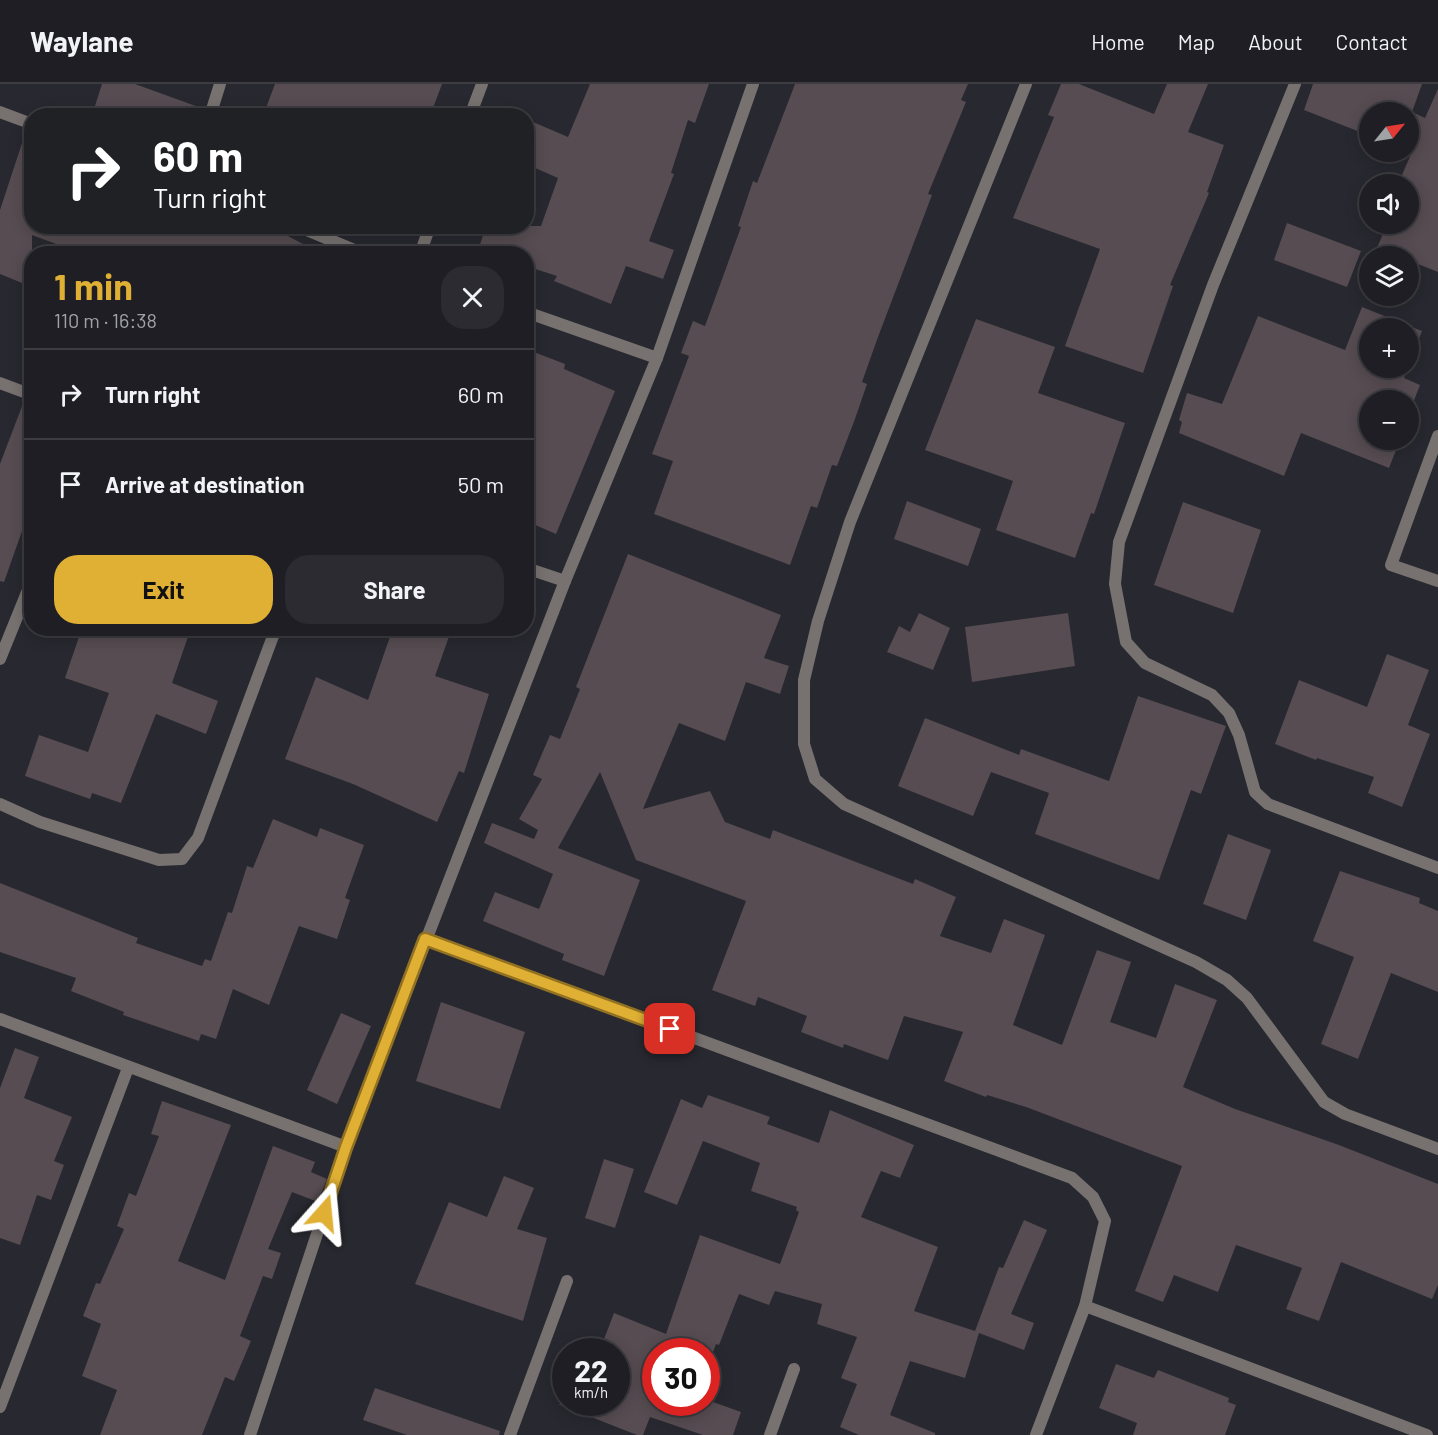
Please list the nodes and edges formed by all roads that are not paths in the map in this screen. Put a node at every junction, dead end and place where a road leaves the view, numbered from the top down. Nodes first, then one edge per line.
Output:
1 (220, 84) edge
2 (482, 84) edge
3 (753, 84) edge
4 (1026, 84) edge
5 (1295, 84) edge
6 (212, 108) edge
7 (473, 108) edge
8 (0, 112) edge
9 (24, 121) edge
10 (316, 234) edge
11 (345, 246) edge
12 (534, 315) edge
13 (657, 358) junction
14 (0, 383) edge
15 (24, 392) edge
16 (1438, 436) edge
17 (534, 571) edge
18 (565, 581) junction
19 (1438, 581) edge
20 (24, 600) edge
21 (273, 636) edge
22 (0, 659) edge
23 (0, 804) edge
24 (1438, 868) edge
25 (425, 939) junction
26 (0, 1019) edge
27 (128, 1068) junction
28 (346, 1147) junction
29 (1438, 1149) edge
30 (567, 1281) dead end
31 (1085, 1306) junction
32 (794, 1369) dead end
33 (0, 1407) edge
34 (250, 1435) edge
35 (510, 1435) edge
36 (770, 1435) edge
37 (1036, 1435) edge
38 (1427, 1435) edge

1 - 6 street
2 - 7 street
3 - 13 street
4 - 29 street
5 - 24 street
8 - 9 street
10 - 11 street
12 - 13 street
13 - 18 street
14 - 15 street
16 - 19 street
17 - 18 street
18 - 25 street
20 - 22 street
21 - 23 street
25 - 28 street
25 - 31 street
26 - 27 street
27 - 28 street
27 - 33 street
28 - 34 street
30 - 35 street
31 - 37 street
31 - 38 street
32 - 36 street

